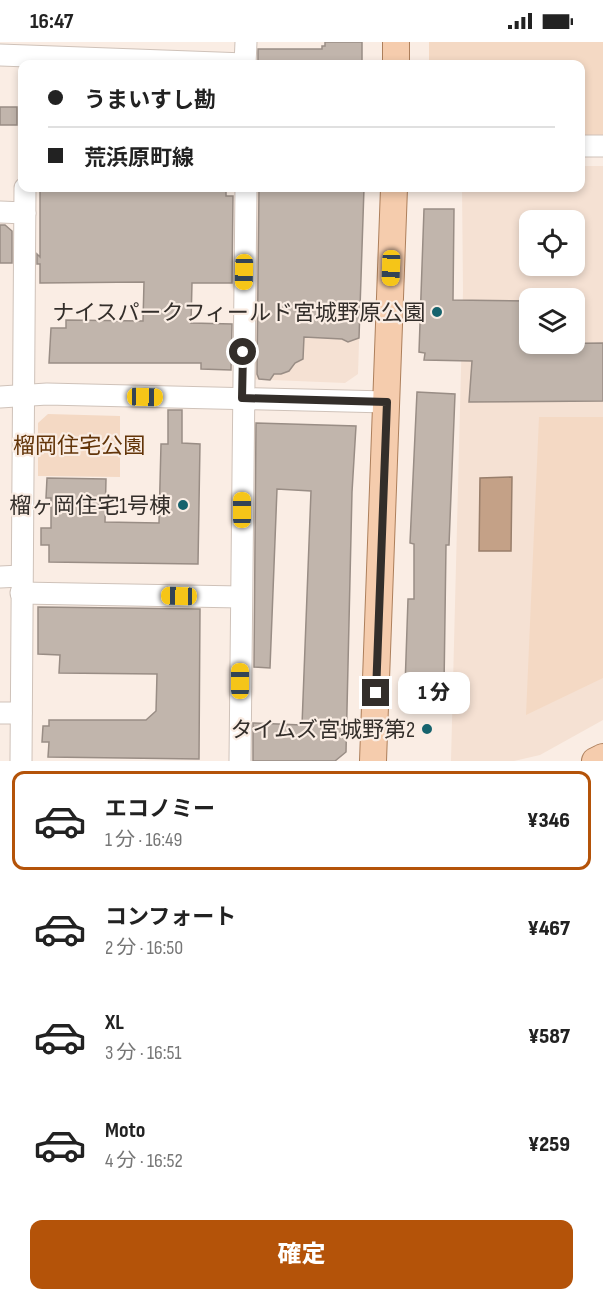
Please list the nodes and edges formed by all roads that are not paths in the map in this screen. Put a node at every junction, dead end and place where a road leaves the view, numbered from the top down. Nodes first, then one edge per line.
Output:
1 (246, 42) edge
2 (396, 42) edge
3 (0, 55) edge
4 (137, 60) edge
5 (246, 60) edge
6 (396, 60) edge
7 (585, 146) edge
8 (603, 146) edge
9 (25, 192) edge
10 (246, 192) edge
11 (394, 192) edge
12 (0, 212) edge
13 (25, 213) junction
14 (23, 395) junction
15 (0, 397) edge
16 (242, 398) junction
17 (387, 402) junction
18 (14, 582) edge
19 (241, 597) junction
20 (10, 713) edge
21 (603, 757) edge
22 (21, 761) edge
23 (240, 761) edge
24 (373, 761) edge
25 (595, 761) edge

1 - 5 street
2 - 6 main road
3 - 4 street
7 - 8 street
9 - 13 street
10 - 16 street
11 - 17 main road
12 - 13 street
13 - 14 street
14 - 15 street
14 - 16 street
14 - 18 street
16 - 17 street
16 - 19 street
17 - 24 main road
18 - 19 street
18 - 20 street
19 - 23 street
20 - 22 street
21 - 25 main road

